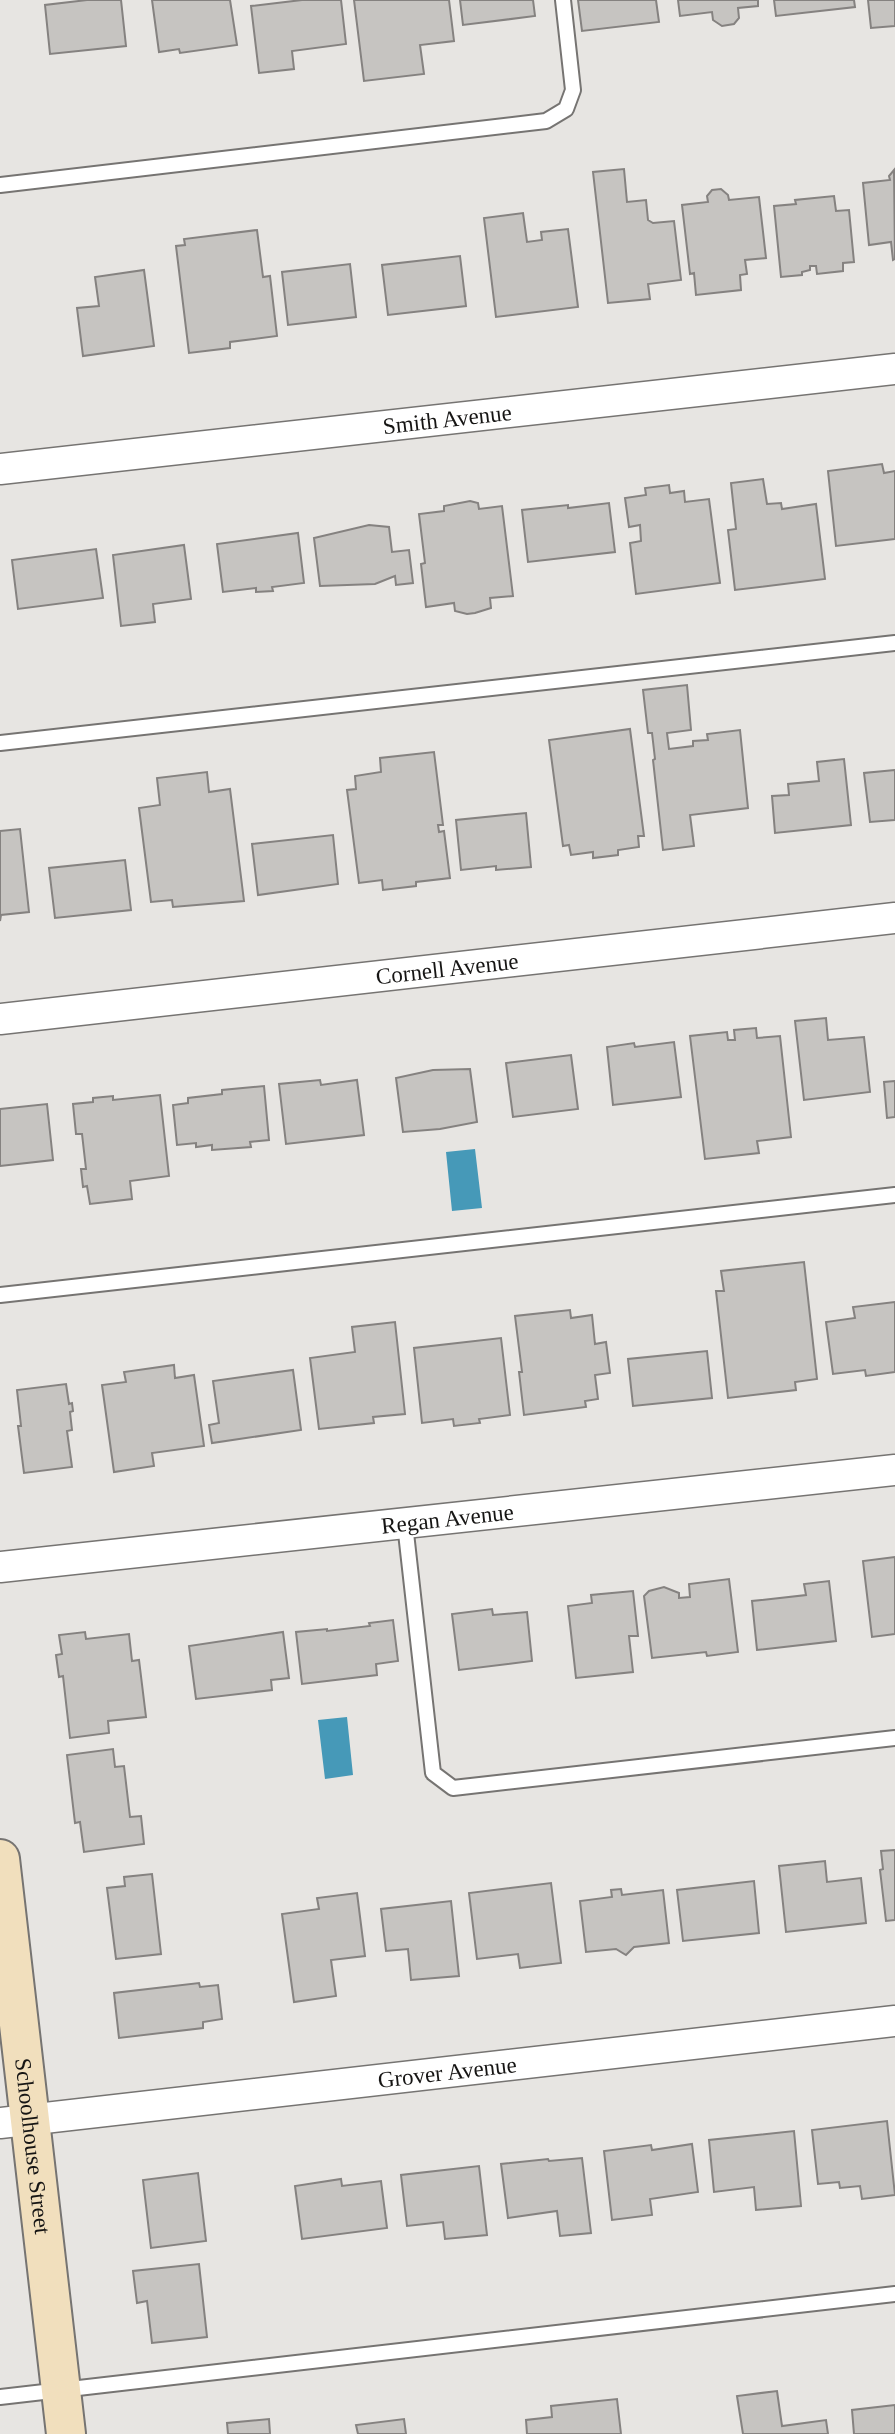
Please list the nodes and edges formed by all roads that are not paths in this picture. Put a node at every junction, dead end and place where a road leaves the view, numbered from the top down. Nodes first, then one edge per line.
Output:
1 (562, 0) edge
2 (0, 185) edge
3 (895, 369) edge
4 (0, 469) edge
5 (895, 643) edge
6 (0, 743) edge
7 (895, 918) edge
8 (0, 1019) edge
9 (895, 1195) edge
10 (0, 1295) edge
11 (895, 1470) edge
12 (405, 1524) junction
13 (0, 1567) edge
14 (895, 1738) edge
15 (0, 1859) edge
16 (895, 2021) edge
17 (16, 2121) edge
18 (895, 2294) edge
19 (62, 2389) junction
20 (0, 2397) edge
21 (66, 2434) edge

1 - 2 lane
3 - 4 street, Smith Avenue
5 - 6 lane
7 - 8 street, Cornell Avenue
9 - 10 lane
11 - 12 street, Regan Avenue
12 - 13 street, Regan Avenue
12 - 14 lane
15 - 17 street, Schoolhouse Street
16 - 17 street, Grover Avenue
17 - 19 street, Schoolhouse Street
18 - 19 lane
19 - 20 lane
19 - 21 street, Schoolhouse Street

